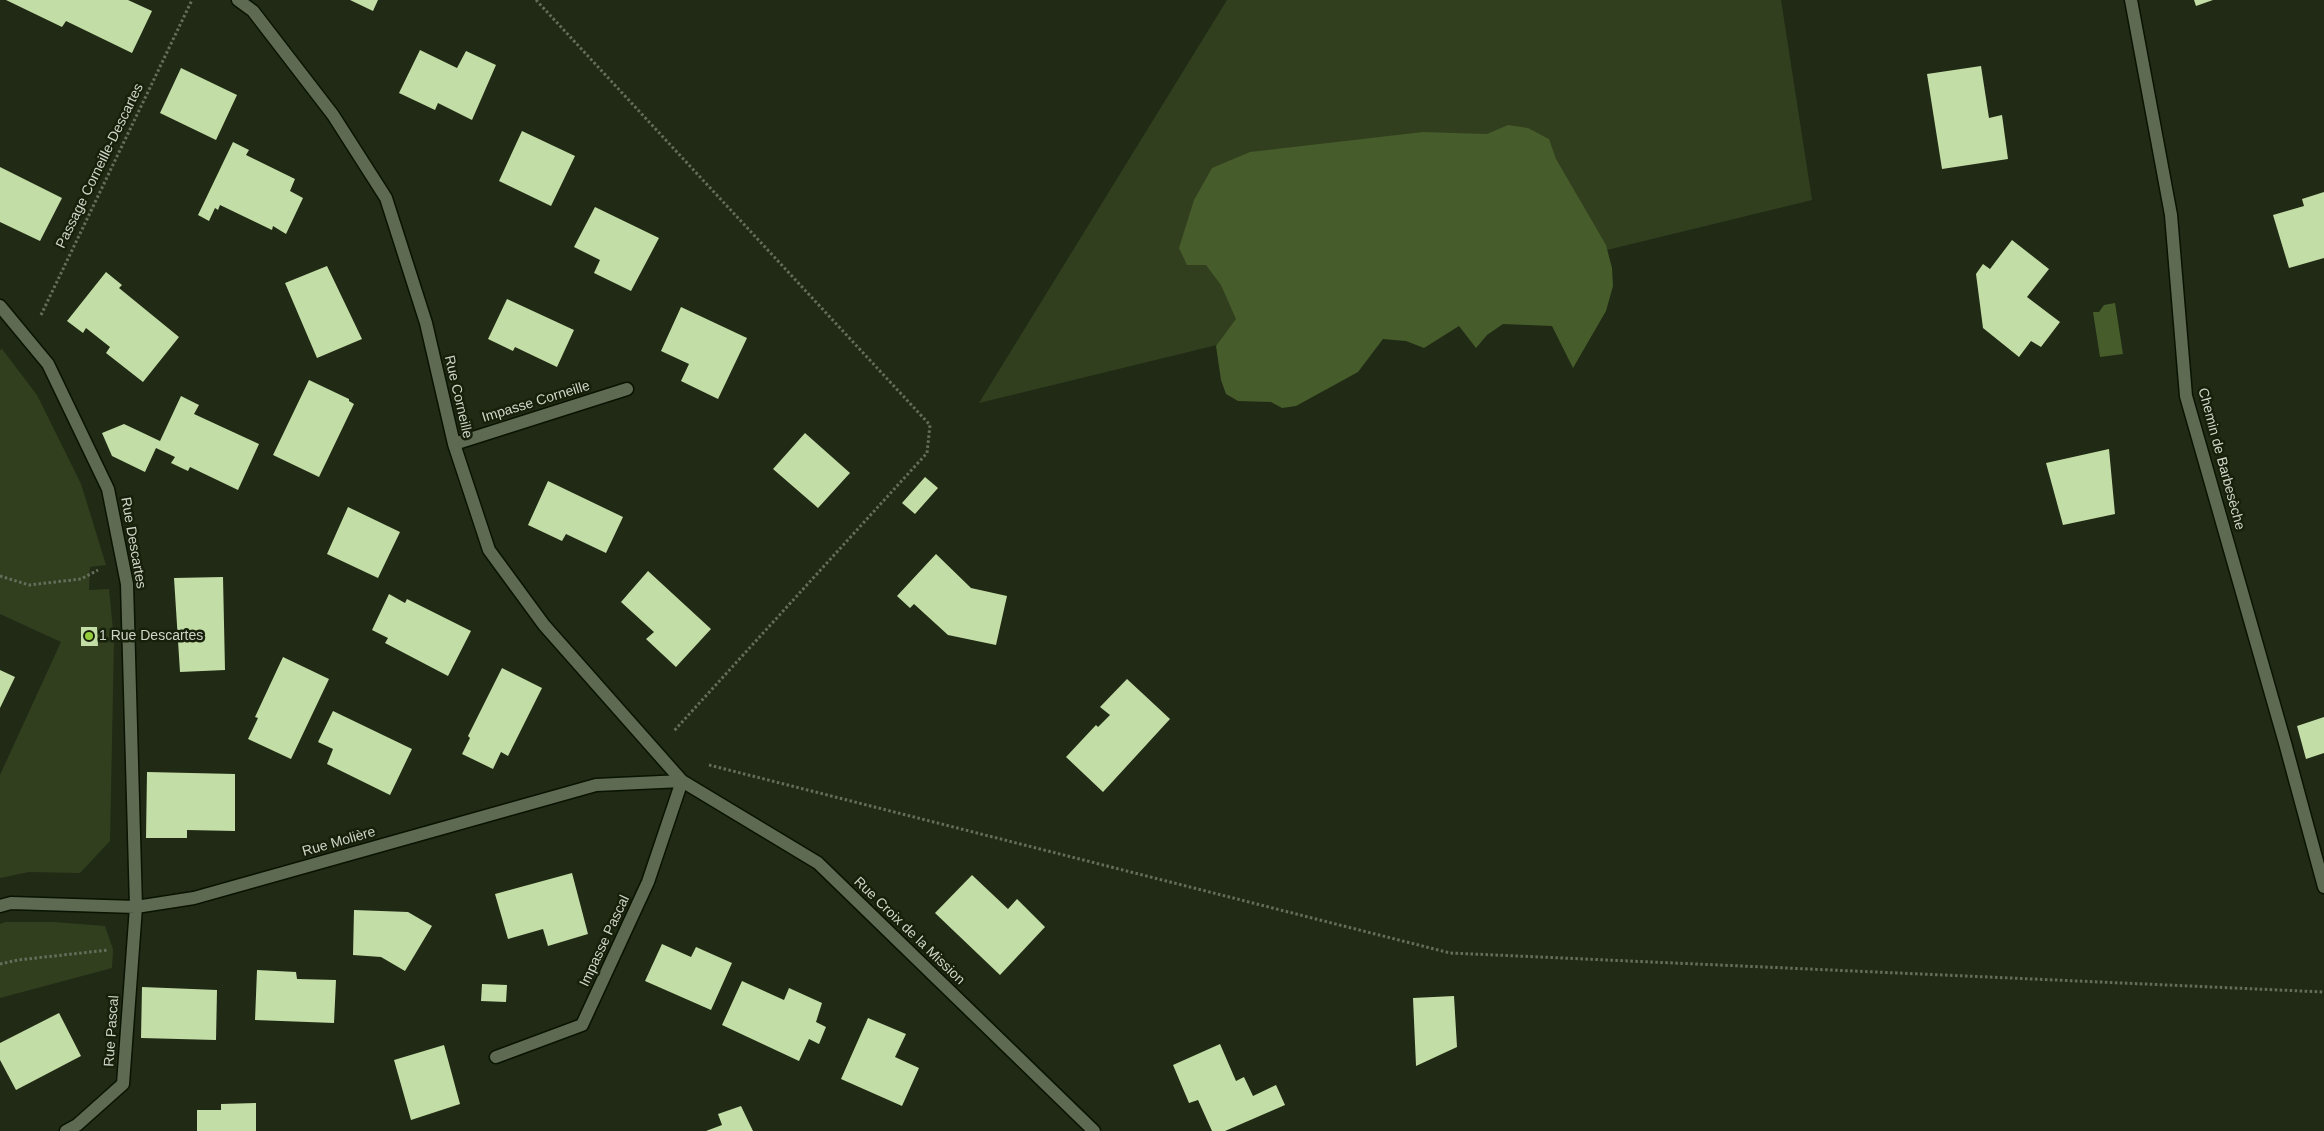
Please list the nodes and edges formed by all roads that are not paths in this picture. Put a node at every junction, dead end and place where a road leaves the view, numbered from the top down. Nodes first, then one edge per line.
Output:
1 (238, 0) edge
2 (2131, 0) edge
3 (256, 5) edge
4 (0, 306) edge
5 (626, 389) dead end
6 (454, 444) junction
7 (682, 781) junction
8 (2324, 887) edge
9 (0, 906) edge
10 (136, 907) junction
11 (496, 1057) dead end
12 (66, 1131) edge
13 (1094, 1131) edge

1 - 3 street, Rue Corneille
2 - 8 street, Chemin de Barbesèche
3 - 6 street, Rue Corneille
4 - 10 street, Rue Descartes
5 - 6 street, Impasse Corneille
6 - 7 street, Rue Corneille
7 - 10 street, Rue Molière
7 - 11 street, Impasse Pascal
7 - 13 street, Rue Croix de la Mission
9 - 10 street, Rue Molière
10 - 12 street, Rue Pascal

